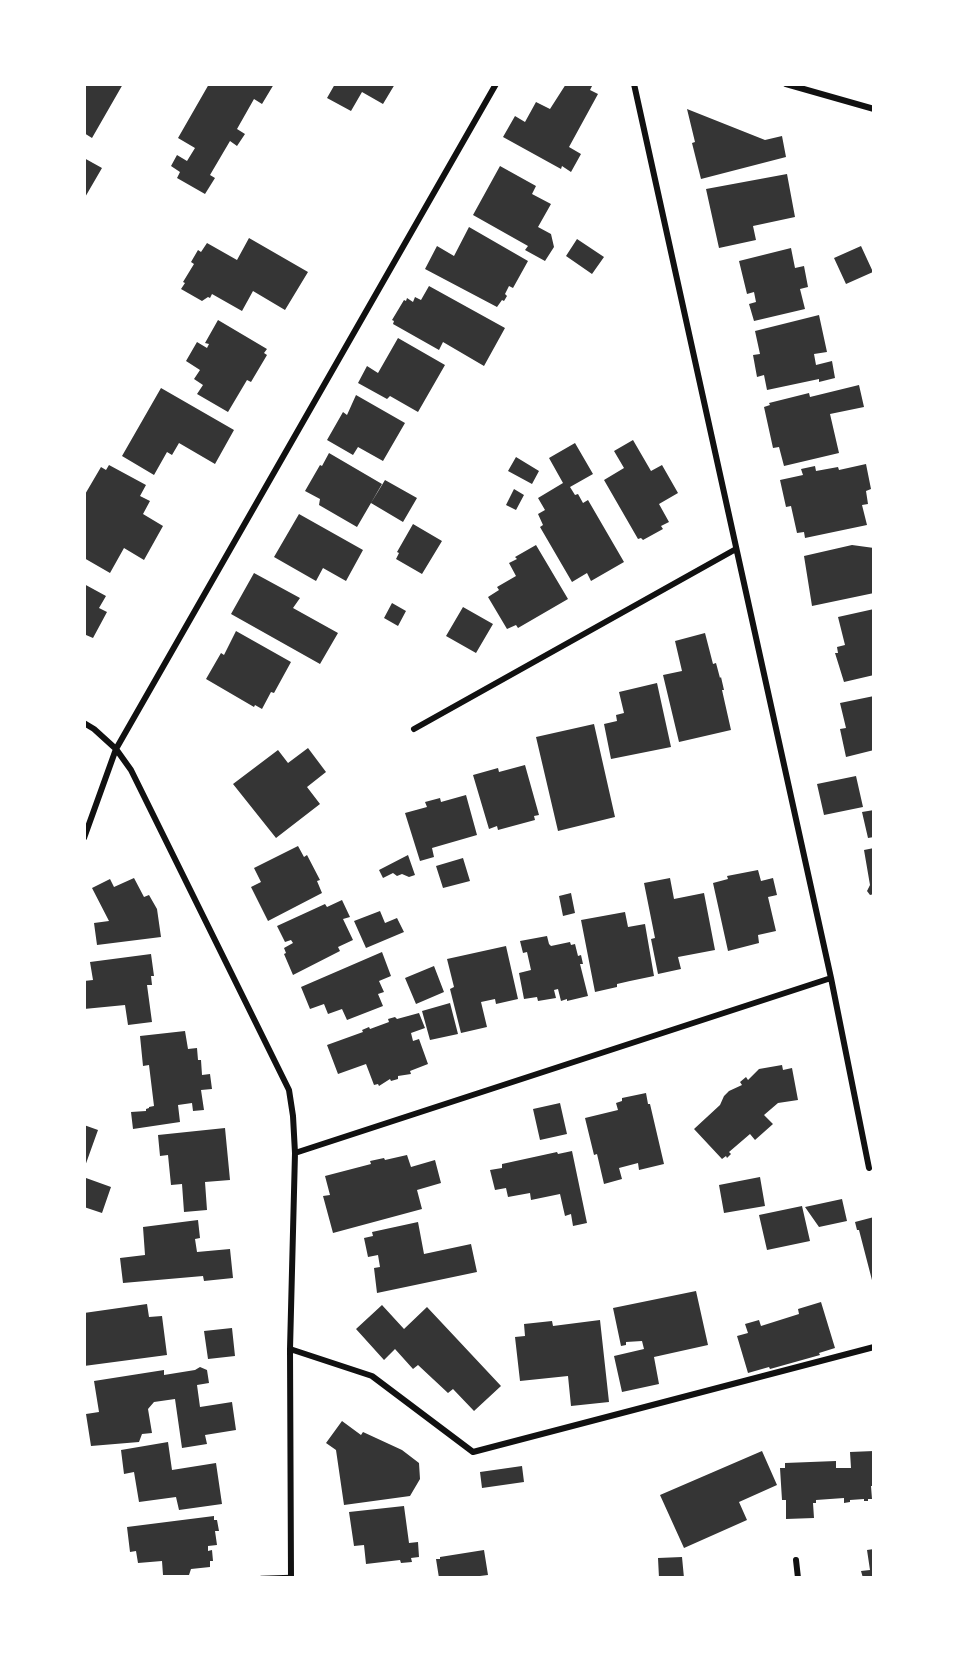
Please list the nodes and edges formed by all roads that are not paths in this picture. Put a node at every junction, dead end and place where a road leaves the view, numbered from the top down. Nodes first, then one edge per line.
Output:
1 (496, 84) edge
2 (634, 84) edge
3 (786, 84) edge
4 (874, 109) edge
5 (736, 549) junction
6 (84, 723) edge
7 (414, 729) dead end
8 (116, 748) junction
9 (84, 838) edge
10 (831, 978) junction
11 (295, 1153) junction
12 (869, 1168) dead end
13 (874, 1347) edge
14 (290, 1349) junction
15 (796, 1560) dead end
16 (291, 1577) edge
17 (261, 1578) edge
18 (798, 1578) edge

1 - 8 street
2 - 5 street
3 - 4 street
5 - 7 street
5 - 10 street
6 - 8 street
8 - 9 street
8 - 11 street
10 - 11 street
10 - 12 street
11 - 14 street
13 - 14 street
14 - 16 street
15 - 18 street
16 - 17 lane

